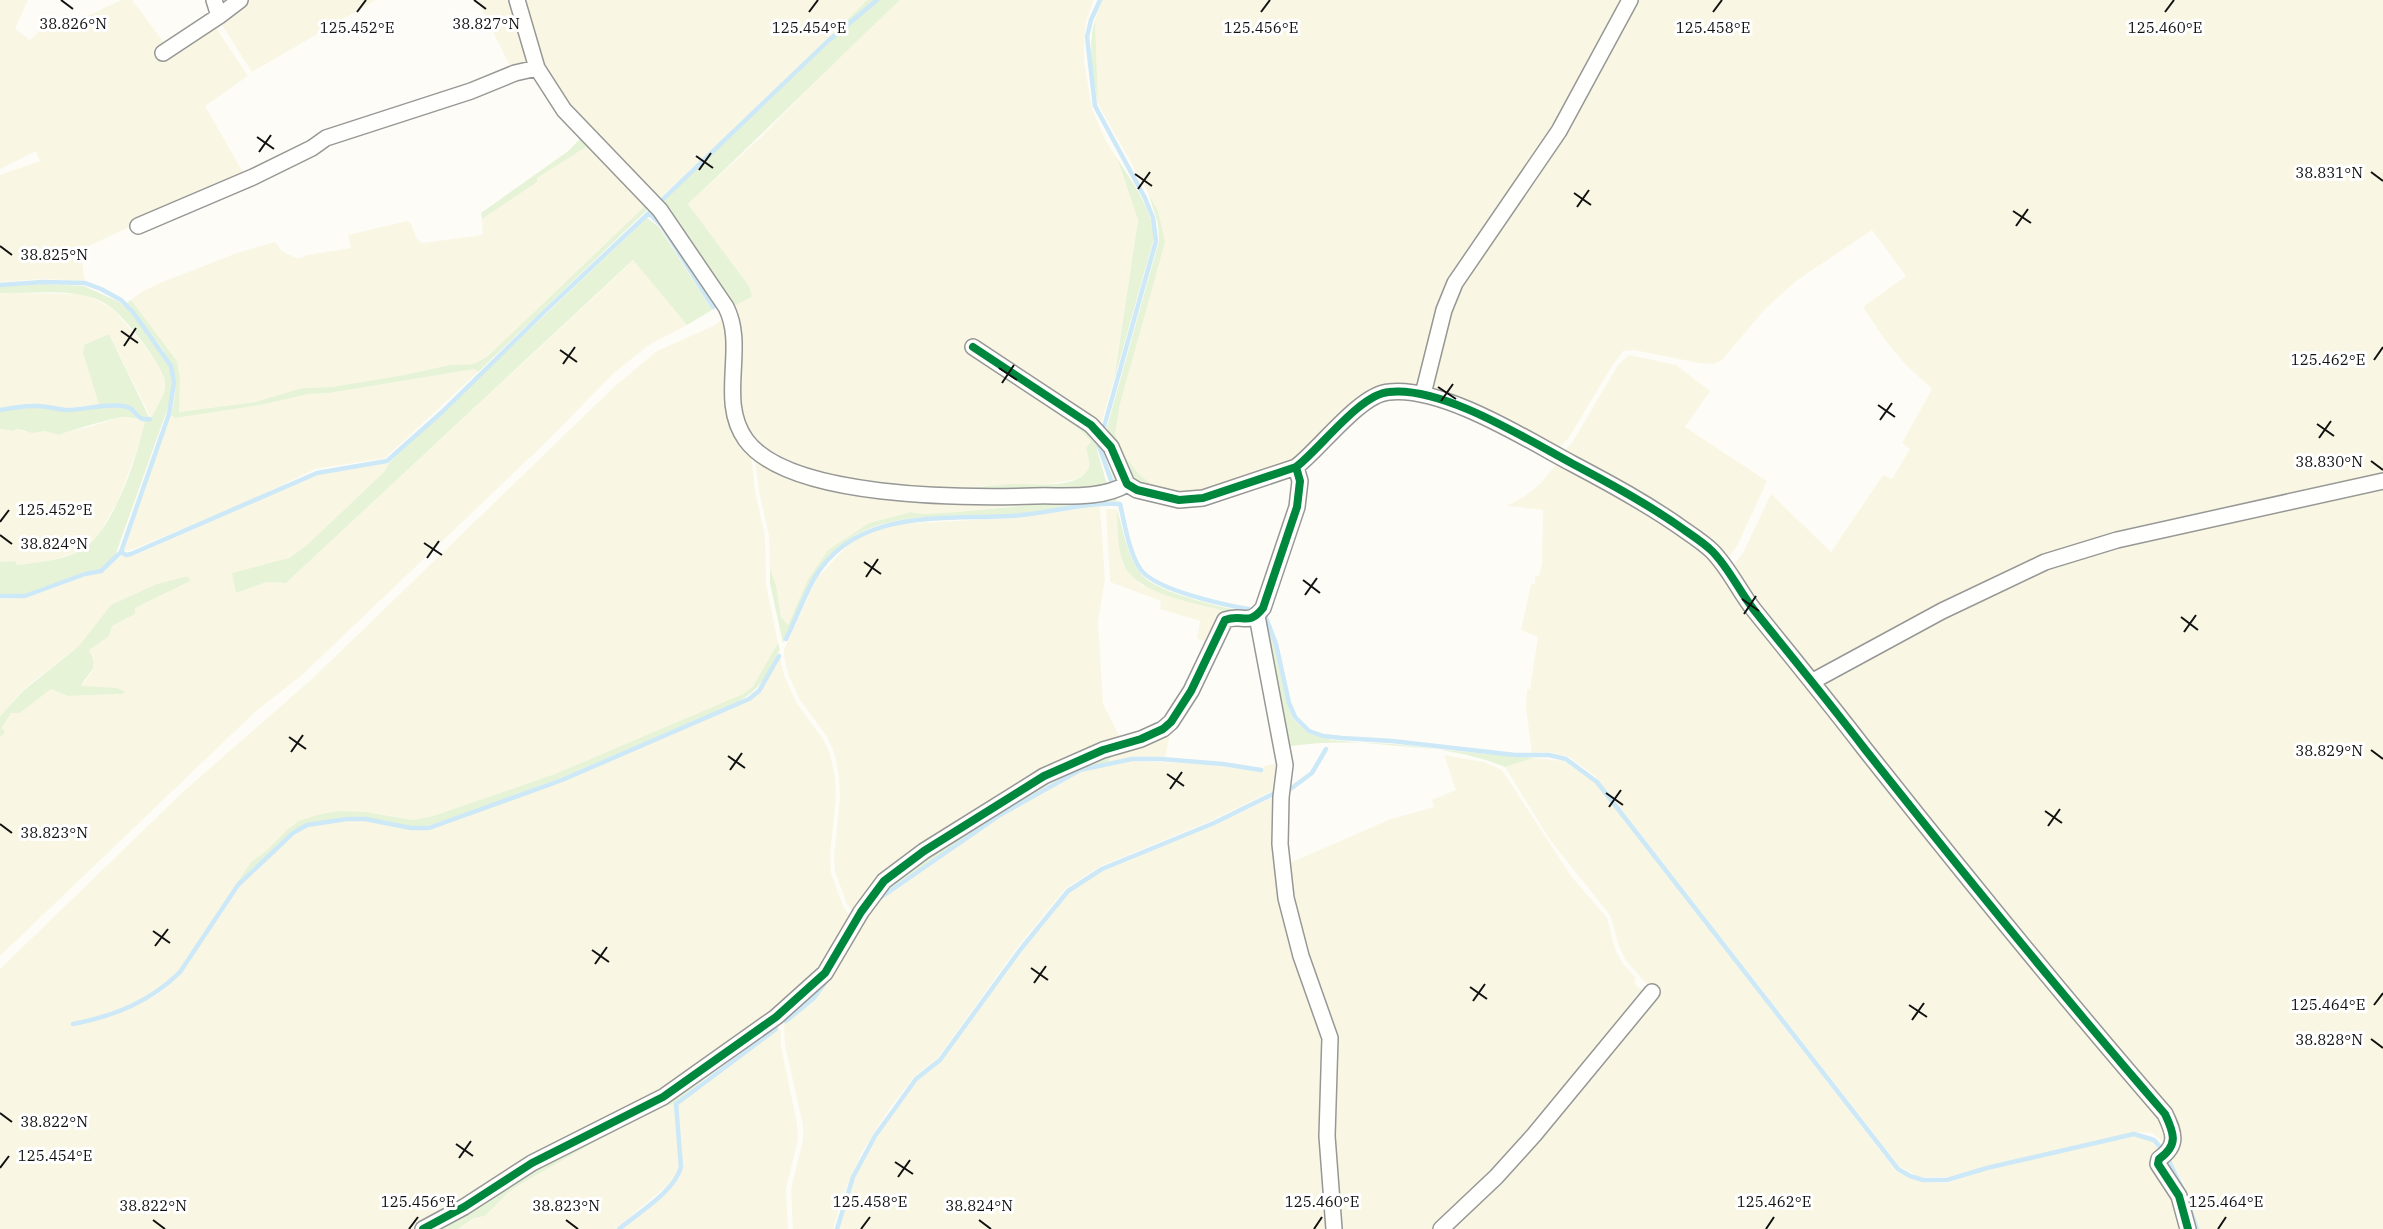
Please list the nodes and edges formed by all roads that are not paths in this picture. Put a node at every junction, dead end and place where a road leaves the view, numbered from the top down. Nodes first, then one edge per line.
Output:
1 (214, 0) edge
2 (240, 0) edge
3 (517, 0) edge
4 (1630, 0) edge
5 (219, 16) junction
6 (163, 53) dead end
7 (537, 68) junction
8 (138, 226) dead end
9 (973, 347) dead end
10 (1423, 394) junction
11 (1296, 467) junction
12 (2383, 481) edge
13 (1127, 484) junction
14 (1257, 616) junction
15 (1813, 681) junction
16 (1652, 992) dead end
17 (423, 1229) edge
18 (1334, 1229) edge
19 (1441, 1229) edge
20 (2188, 1229) edge

1 - 5 street
2 - 5 street
3 - 7 street
4 - 10 street
5 - 6 street
7 - 8 street
7 - 13 street
9 - 13 street
10 - 11 street
10 - 15 street
11 - 13 street
11 - 14 street
12 - 15 street
14 - 17 street
14 - 18 street
15 - 20 street
16 - 19 street

